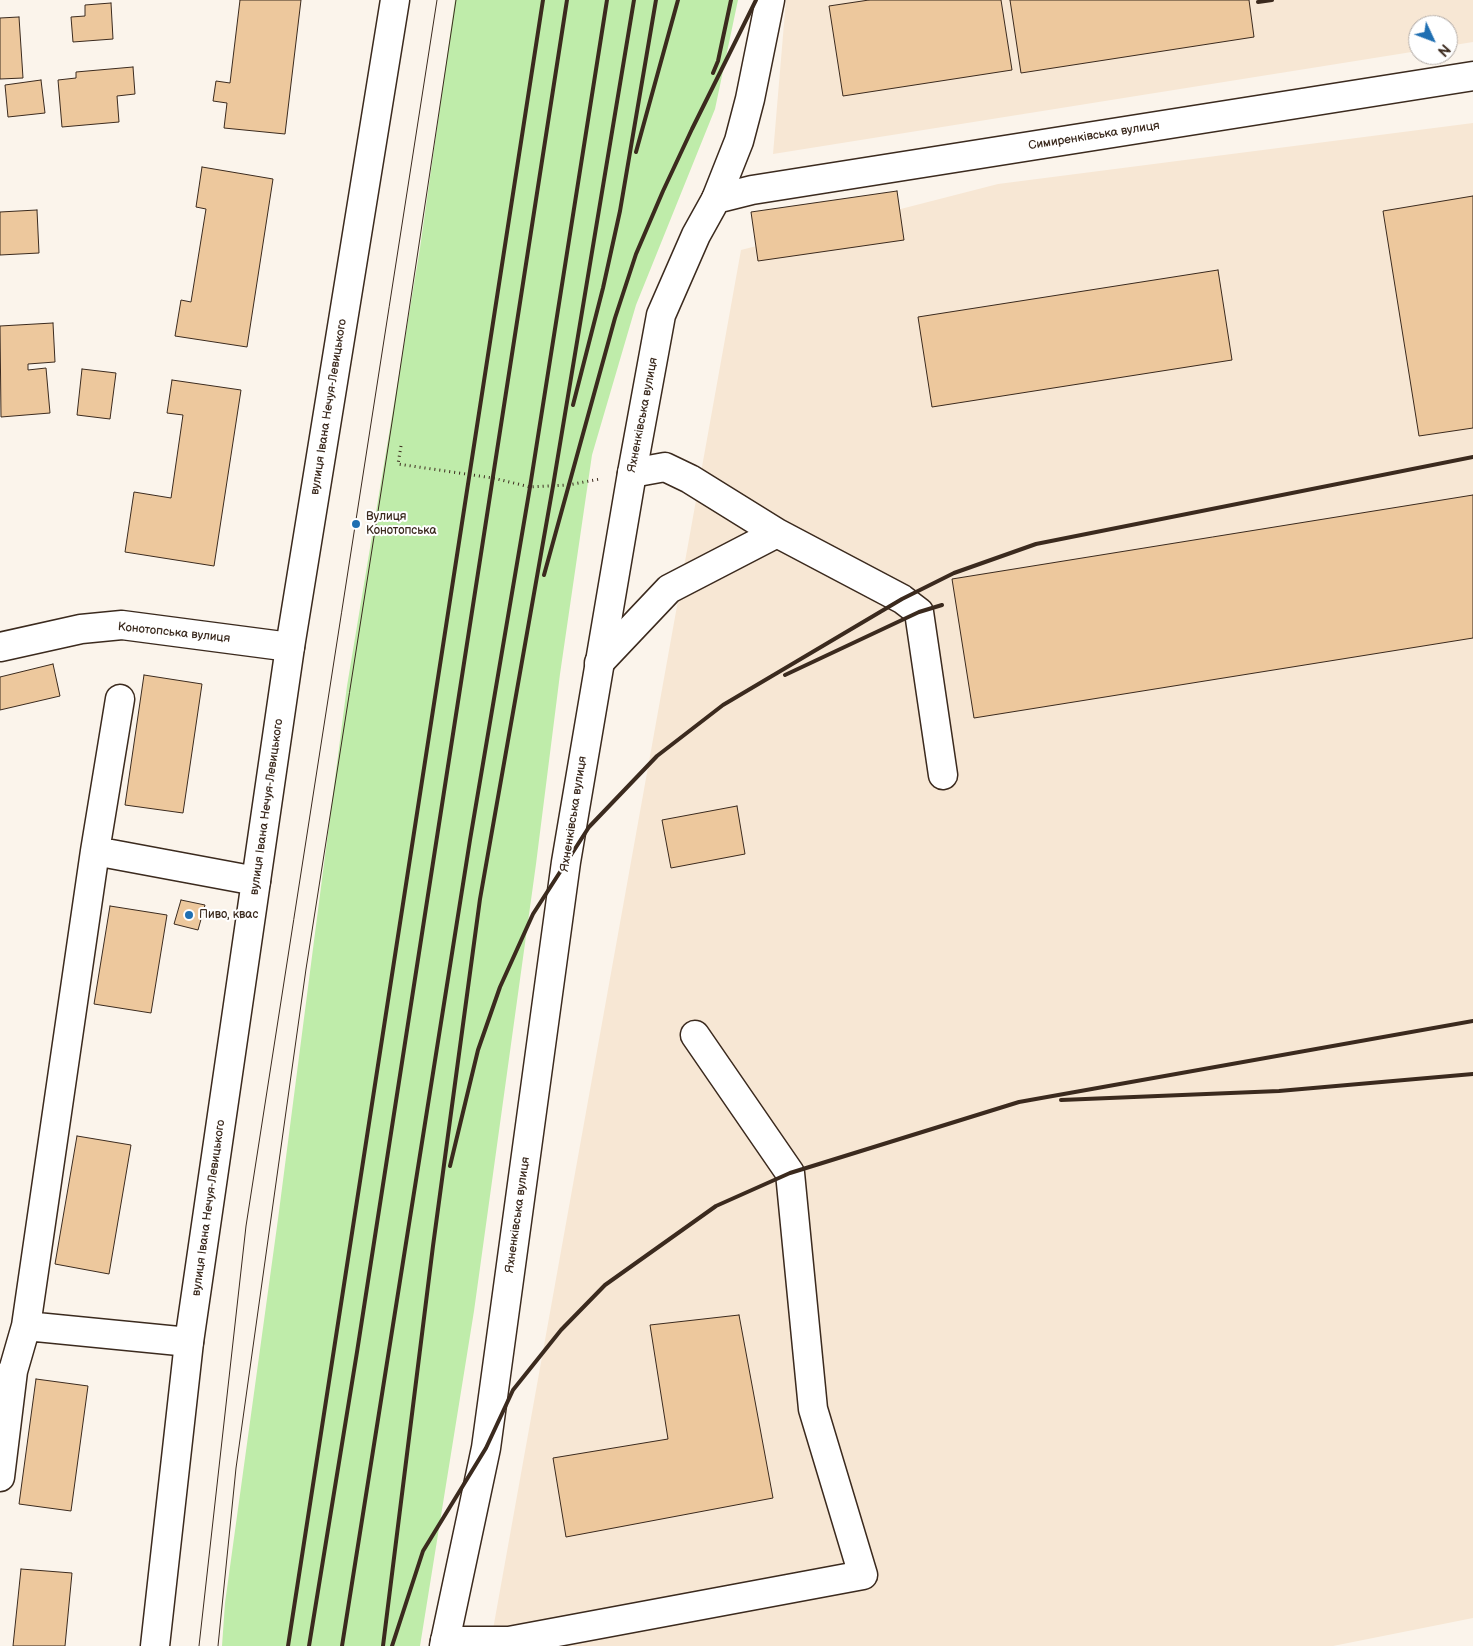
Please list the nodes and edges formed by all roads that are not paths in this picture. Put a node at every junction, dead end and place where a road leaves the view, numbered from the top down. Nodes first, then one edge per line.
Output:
1 (395, 0) edge
2 (770, 0) edge
3 (1473, 76) edge
4 (716, 199) junction
5 (632, 473) junction
6 (776, 533) junction
7 (0, 647) edge
8 (290, 647) junction
9 (599, 663) junction
10 (120, 699) dead end
11 (943, 775) dead end
12 (95, 851) junction
13 (256, 881) junction
14 (695, 1034) dead end
15 (26, 1326) junction
16 (189, 1342) junction
17 (6, 1377) edge
18 (0, 1477) edge
19 (445, 1644) edge
20 (156, 1646) edge

1 - 8 main road, вулиця Івана Нечуя-Левицького
2 - 4 main road, Яхненківська вулиця
3 - 4 main road, Симиренківська вулиця
4 - 5 main road, Яхненківська вулиця
5 - 6 main road
5 - 9 main road, Яхненківська вулиця
6 - 9 main road
6 - 11 main road
7 - 8 main road, Конотопська вулиця
8 - 13 main road, вулиця Івана Нечуя-Левицького
9 - 19 main road, Яхненківська вулиця
10 - 12 main road
12 - 13 main road
12 - 15 main road
13 - 16 main road, вулиця Івана Нечуя-Левицького
14 - 19 main road
15 - 16 main road
15 - 17 main road
16 - 20 main road, вулиця Івана Нечуя-Левицького
17 - 18 main road

